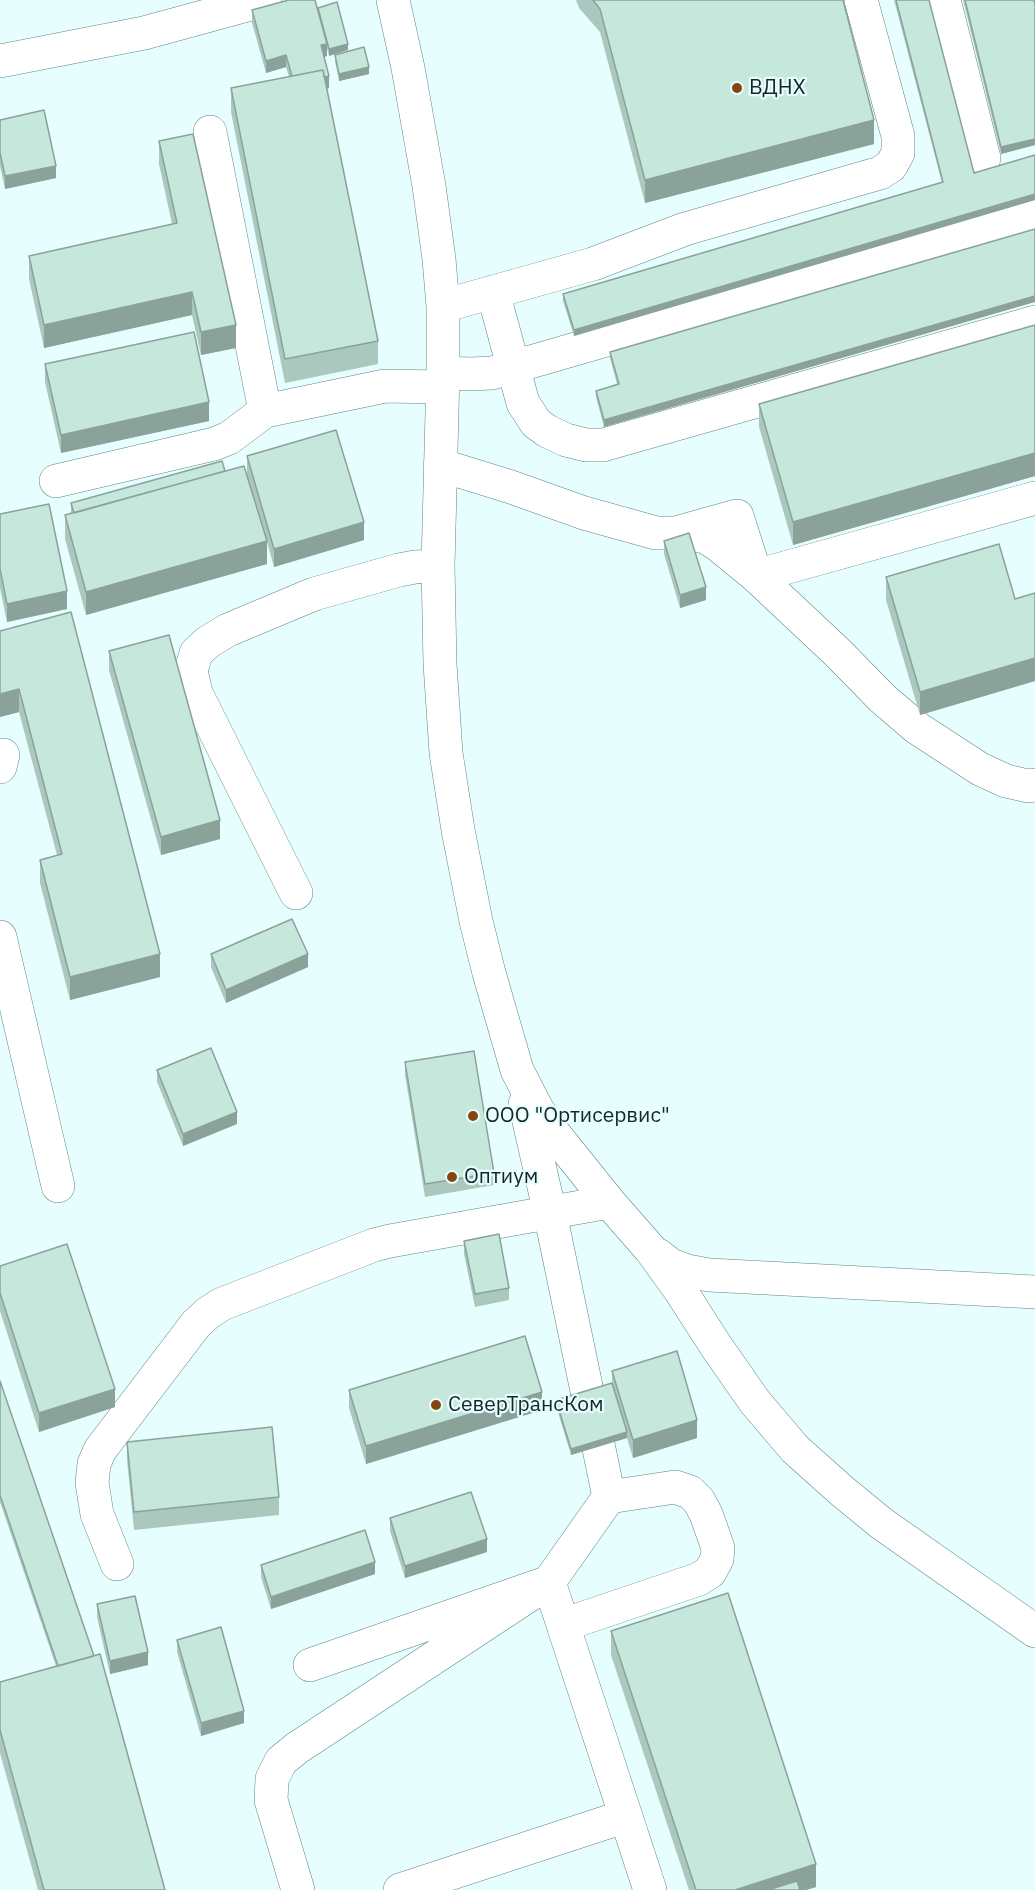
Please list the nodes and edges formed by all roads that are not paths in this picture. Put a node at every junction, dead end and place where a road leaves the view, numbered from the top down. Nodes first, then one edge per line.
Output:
1 (265, 0) edge
2 (393, 0) edge
3 (861, 0) edge
4 (944, 0) edge
5 (0, 61) edge
6 (210, 132) dead end
7 (984, 158) dead end
8 (1035, 216) edge
9 (493, 292) junction
10 (443, 306) junction
11 (1035, 322) edge
12 (513, 367) junction
13 (442, 380) junction
14 (265, 411) junction
15 (440, 465) junction
16 (56, 482) dead end
17 (1035, 498) edge
18 (438, 566) junction
19 (756, 576) junction
20 (1035, 785) edge
21 (296, 893) dead end
22 (0, 937) edge
23 (518, 1070) junction
24 (58, 1186) dead end
25 (609, 1202) junction
26 (550, 1212) junction
27 (651, 1251) junction
28 (1035, 1292) edge
29 (609, 1497) junction
30 (117, 1564) dead end
31 (549, 1582) junction
32 (563, 1625) junction
33 (1035, 1631) edge
34 (310, 1665) dead end
35 (626, 1816) junction
36 (298, 1890) edge
37 (400, 1890) edge
38 (650, 1890) edge

1 - 5 street
2 - 10 street
3 - 9 street
4 - 7 street
6 - 14 street
8 - 12 street
9 - 10 street
9 - 12 street
10 - 13 street
11 - 12 street
12 - 13 street
13 - 14 street
13 - 15 street
14 - 16 street
15 - 18 street
15 - 19 street
17 - 19 street
18 - 21 street
18 - 23 street
19 - 20 street
22 - 24 street
23 - 25 street
23 - 26 street
25 - 26 street
25 - 27 street
26 - 29 street
26 - 30 street
27 - 28 street
27 - 33 street
29 - 31 street
29 - 32 street
31 - 32 street
31 - 34 street
31 - 36 street
32 - 35 street
35 - 37 street
35 - 38 street

